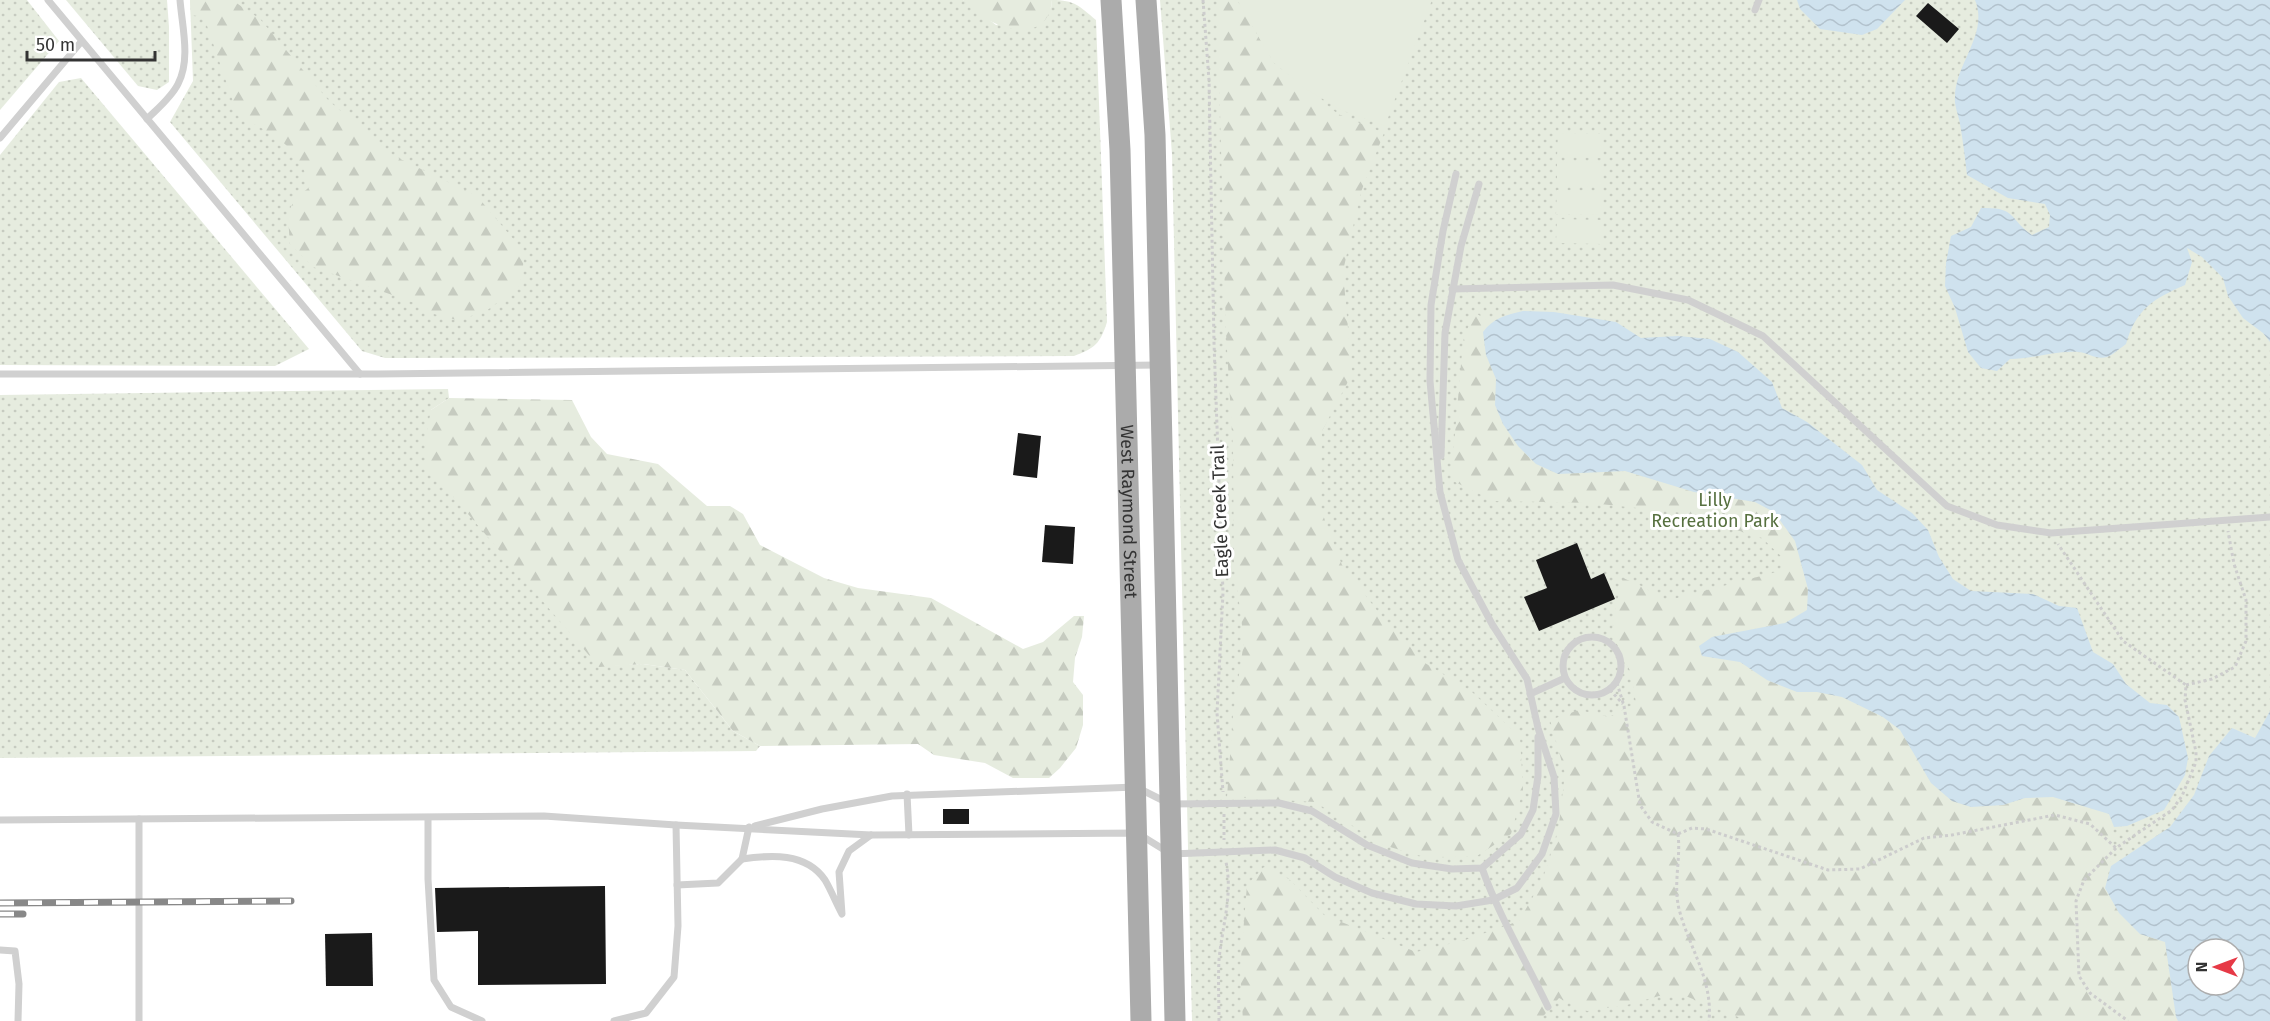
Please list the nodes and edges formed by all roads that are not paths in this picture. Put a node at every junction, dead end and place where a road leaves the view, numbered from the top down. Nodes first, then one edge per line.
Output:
1 (48, 0) edge
2 (180, 0) edge
3 (1111, 0) edge
4 (1146, 0) edge
5 (1759, 0) edge
6 (1755, 10) dead end
7 (81, 42) junction
8 (147, 119) junction
9 (0, 138) edge
10 (1456, 174) dead end
11 (1479, 184) dead end
12 (1452, 289) junction
13 (1125, 364) junction
14 (1161, 364) junction
15 (0, 374) edge
16 (360, 374) junction
17 (1440, 492) junction
18 (2270, 517) edge
19 (1565, 678) junction
20 (1530, 694) junction
21 (1539, 728) junction
22 (1136, 787) junction
23 (907, 794) junction
24 (1170, 804) junction
25 (428, 818) junction
26 (139, 819) junction
27 (0, 820) edge
28 (676, 825) junction
29 (749, 827) junction
30 (1137, 833) junction
31 (871, 835) junction
32 (909, 836) junction
33 (1171, 854) junction
34 (742, 859) junction
35 (1482, 868) junction
36 (677, 885) junction
37 (1493, 900) junction
38 (0, 950) edge
39 (1548, 1007) dead end
40 (18, 1021) edge
41 (139, 1021) edge
42 (482, 1021) edge
43 (614, 1021) edge
44 (1141, 1021) edge
45 (1175, 1021) edge

1 - 7 lane
2 - 8 lane
3 - 13 main road, West Raymond Street
4 - 14 main road, West Raymond Street
5 - 6 lane
7 - 8 lane
7 - 9 lane
8 - 16 lane
10 - 17 lane
11 - 12 lane
12 - 17 lane
12 - 18 lane
13 - 14 lane
13 - 16 lane
13 - 22 main road, West Raymond Street
14 - 24 main road, West Raymond Street
15 - 16 lane
17 - 20 lane
19 - 19 lane
19 - 20 lane
20 - 21 lane
21 - 35 lane
21 - 37 lane
22 - 23 lane
22 - 24 lane
22 - 30 main road, West Raymond Street
23 - 29 lane
23 - 32 lane
24 - 33 main road, West Raymond Street
24 - 35 lane
25 - 26 lane
25 - 28 lane
25 - 42 lane
26 - 27 lane
26 - 41 lane
28 - 29 lane
28 - 36 lane
29 - 31 lane
29 - 34 lane
30 - 32 lane
30 - 33 lane
30 - 44 main road, West Raymond Street
31 - 32 lane
31 - 34 lane
33 - 37 lane
33 - 45 main road, West Raymond Street
34 - 36 lane
35 - 37 lane
36 - 43 lane
37 - 39 lane
38 - 40 lane

